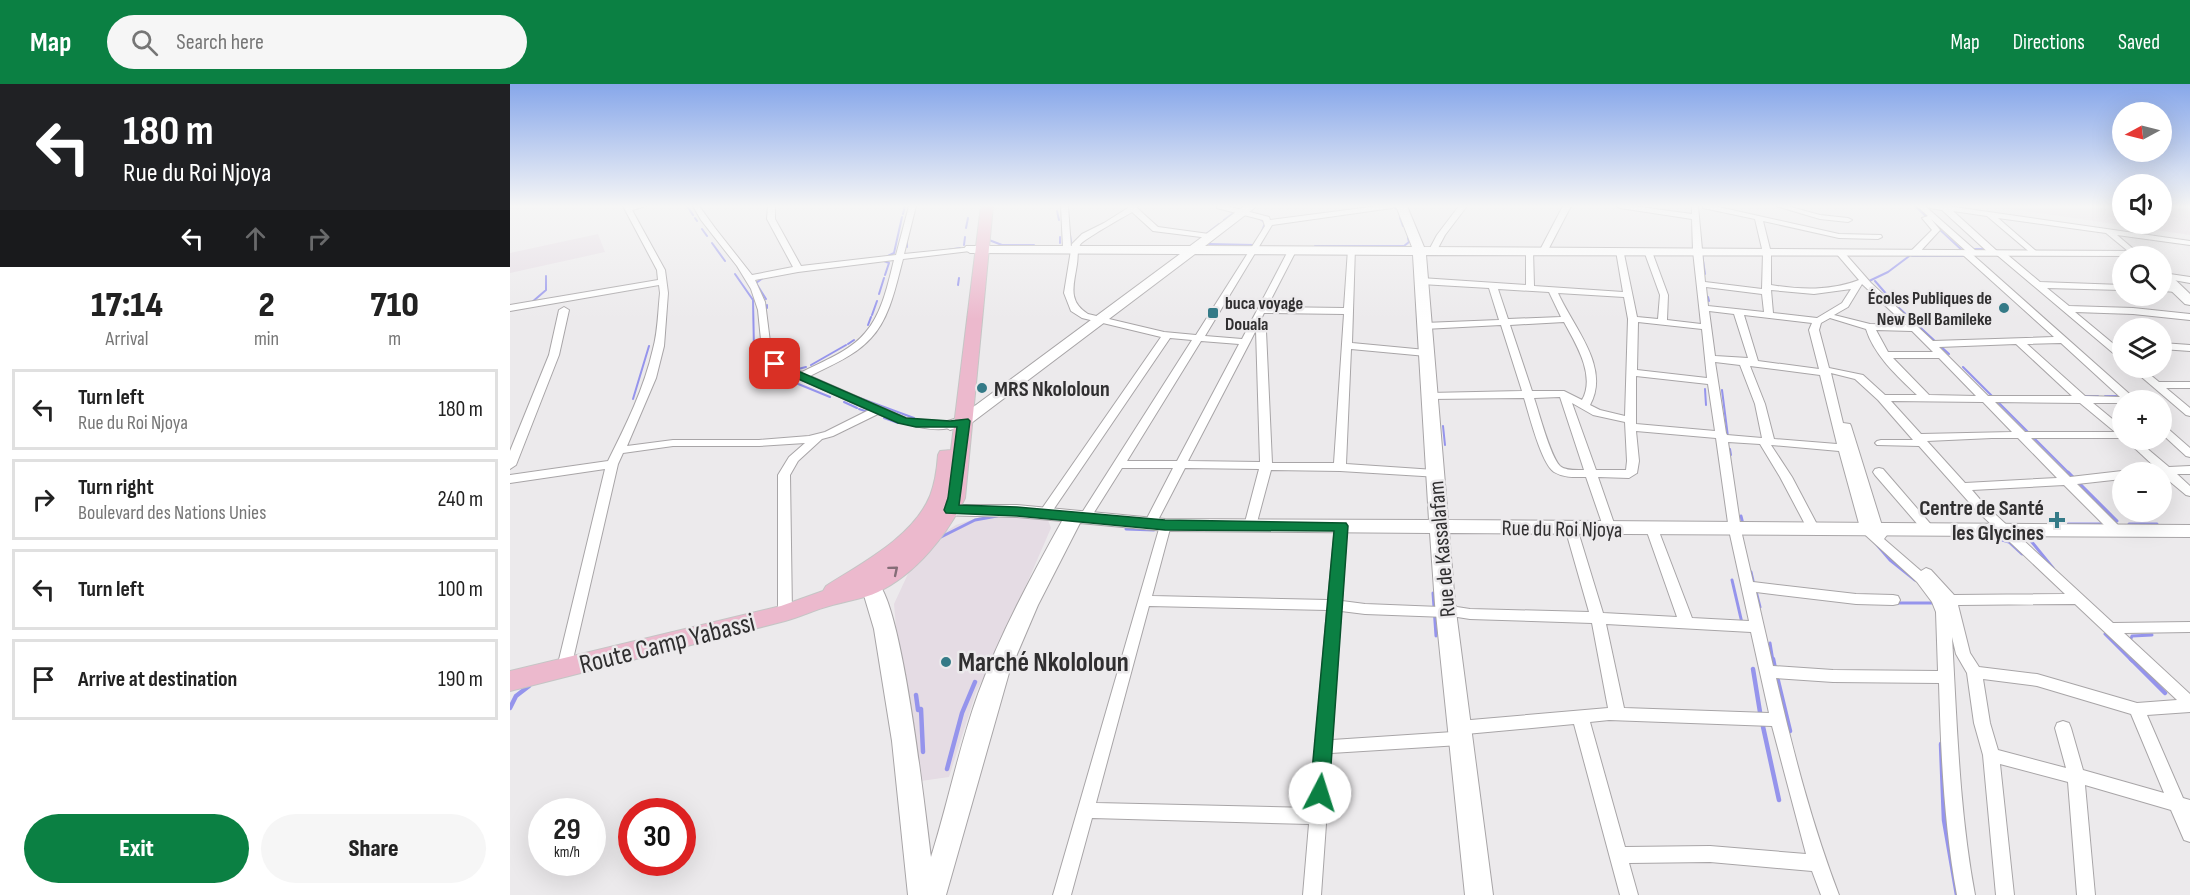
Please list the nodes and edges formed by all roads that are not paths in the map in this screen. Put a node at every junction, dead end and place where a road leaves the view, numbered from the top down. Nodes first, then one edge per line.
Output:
1 (647, 244) edge
2 (722, 244) edge
3 (784, 244) edge
4 (903, 244) edge
5 (977, 244) edge
6 (978, 244) edge
7 (1069, 244) edge
8 (1075, 244) edge
9 (1200, 244) edge
10 (1257, 244) edge
11 (1423, 244) edge
12 (1432, 244) edge
13 (1547, 244) edge
14 (1697, 244) edge
15 (1765, 244) edge
16 (1922, 244) edge
17 (1960, 244) edge
18 (1986, 244) edge
19 (2022, 244) edge
20 (977, 248) junction
21 (1070, 248) junction
22 (1194, 249) junction
23 (1254, 249) junction
24 (1293, 249) junction
25 (1352, 249) junction
26 (1426, 250) junction
27 (1529, 250) junction
28 (1544, 250) junction
29 (1620, 251) junction
30 (1648, 251) junction
31 (1697, 251) junction
32 (1767, 252) junction
33 (1839, 252) junction
34 (1914, 253) junction
35 (1970, 253) junction
36 (1997, 253) junction
37 (2033, 253) junction
38 (2112, 255) edge
39 (900, 257) junction
40 (798, 269) junction
41 (750, 278) junction
42 (2172, 280) edge
43 (2190, 280) edge
44 (1421, 281) junction
45 (662, 282) junction
46 (1863, 282) junction
47 (1701, 284) junction
48 (1492, 285) junction
49 (2038, 285) junction
50 (2172, 286) edge
51 (1530, 287) junction
52 (2112, 287) edge
53 (1552, 289) junction
54 (1765, 289) junction
55 (1628, 295) junction
56 (2190, 302) edge
57 (548, 304) dead end
58 (1704, 308) junction
59 (510, 309) edge
60 (2066, 309) junction
61 (564, 310) dead end
62 (1262, 310) junction
63 (1350, 311) junction
64 (1738, 311) junction
65 (1769, 314) junction
66 (2190, 317) edge
67 (1633, 318) junction
68 (1834, 318) junction
69 (1567, 319) junction
70 (1100, 320) junction
71 (1256, 321) junction
72 (1819, 321) junction
73 (1504, 322) junction
74 (1662, 322) junction
75 (1424, 326) junction
76 (1707, 327) junction
77 (1870, 327) junction
78 (1915, 328) junction
79 (1167, 336) junction
80 (1196, 339) junction
81 (2062, 340) junction
82 (2018, 341) junction
83 (1245, 342) junction
84 (1931, 344) junction
85 (2109, 344) junction
86 (2112, 344) edge
87 (1348, 346) junction
88 (2112, 347) edge
89 (2172, 347) edge
90 (2190, 348) edge
91 (1426, 353) junction
92 (1941, 354) junction
93 (1887, 355) junction
94 (1711, 358) junction
95 (1750, 362) junction
96 (1829, 371) junction
97 (1631, 372) junction
98 (801, 376) junction
99 (2148, 378) edge
100 (1713, 382) junction
101 (2157, 385) junction
102 (2190, 385) edge
103 (2119, 390) edge
104 (1527, 394) junction
105 (1563, 394) junction
106 (1430, 396) junction
107 (1926, 398) junction
108 (1985, 398) junction
109 (1882, 399) junction
110 (2084, 399) junction
111 (2112, 400) edge
112 (1584, 406) junction
113 (877, 410) junction
114 (2190, 413) edge
115 (957, 423) junction
116 (1630, 423) junction
117 (2112, 424) edge
118 (2112, 433) edge
119 (2022, 435) junction
120 (817, 437) junction
121 (1722, 437) junction
122 (2172, 439) edge
123 (1919, 441) junction
124 (1766, 442) junction
125 (1881, 442) dead end
126 (1844, 448) junction
127 (619, 450) junction
128 (2142, 450) edge
129 (2190, 454) edge
130 (2156, 462) edge
131 (612, 464) junction
132 (1117, 464) junction
133 (510, 465) edge
134 (1180, 465) junction
135 (1266, 466) junction
136 (1341, 467) junction
137 (2190, 470) edge
138 (2172, 471) edge
139 (1879, 472) dead end
140 (1435, 474) junction
141 (1591, 474) junction
142 (2112, 476) edge
143 (2172, 476) edge
144 (510, 479) edge
145 (2068, 482) junction
146 (1961, 487) junction
147 (2190, 492) edge
148 (942, 509) junction
149 (1045, 513) junction
150 (1078, 518) junction
151 (1157, 524) junction
152 (1250, 526) junction
153 (1341, 526) junction
154 (1439, 527) junction
155 (1571, 528) junction
156 (1610, 529) junction
157 (1652, 529) junction
158 (1735, 530) junction
159 (1814, 530) junction
160 (1872, 531) junction
161 (1930, 531) junction
162 (2007, 531) junction
163 (2117, 531) junction
164 (2190, 531) edge
165 (862, 583) junction
166 (1748, 586) junction
167 (2077, 598) junction
168 (1893, 600) dead end
169 (1950, 600) junction
170 (1144, 601) junction
171 (1335, 605) junction
172 (1445, 608) junction
173 (785, 613) junction
174 (1598, 618) junction
175 (1686, 622) junction
176 (1757, 627) junction
177 (2190, 627) edge
178 (2108, 628) junction
179 (564, 668) junction
180 (1766, 671) junction
181 (1974, 672) junction
182 (1946, 677) junction
183 (512, 685) edge
184 (2190, 705) edge
185 (2137, 709) junction
186 (1617, 714) junction
187 (1580, 716) junction
188 (1778, 720) junction
189 (2063, 728) dead end
190 (1460, 733) junction
191 (1323, 747) junction
192 (1991, 755) junction
193 (2076, 775) junction
194 (2185, 807) edge
195 (1086, 810) junction
196 (1318, 816) junction
197 (2190, 834) edge
198 (1620, 855) junction
199 (1818, 863) junction
200 (922, 895) edge
201 (932, 895) edge
202 (1062, 895) edge
203 (1312, 895) edge
204 (1479, 895) edge
205 (1629, 895) edge
206 (1830, 895) edge
207 (1966, 895) edge
208 (2005, 895) edge
209 (2086, 895) edge

1 - 45 street
2 - 41 street
3 - 40 street
4 - 39 street
5 - 20 main road
6 - 20 main road
7 - 21 street
8 - 21 street
9 - 22 street
10 - 23 street
11 - 26 street, Rue de Kassalafam
12 - 26 street
13 - 28 street
14 - 31 street
15 - 32 street
16 - 34 street
17 - 35 street
18 - 36 street
19 - 37 street
20 - 21 street
20 - 39 street
20 - 115 main road
21 - 22 street
21 - 70 street
22 - 23 street
22 - 70 street
23 - 24 street
23 - 80 street
24 - 25 street
24 - 62 street
25 - 26 street
25 - 63 street
26 - 27 street
26 - 44 street, Rue de Kassalafam
27 - 28 street
27 - 51 street
28 - 29 street
29 - 30 street
29 - 55 street
30 - 31 street
30 - 74 street
31 - 32 street
31 - 47 street
32 - 33 street
32 - 54 street
33 - 34 street
33 - 46 street
34 - 35 street
35 - 36 street
35 - 81 street
36 - 37 street
36 - 49 street
37 - 38 street
39 - 40 street
39 - 98 street
40 - 41 street
41 - 98 street
42 - 43 street
44 - 48 street
44 - 75 street, Rue de Kassalafam
45 - 59 street
45 - 127 street
46 - 54 street
46 - 68 street
46 - 72 street
46 - 78 street
47 - 54 street
47 - 58 street
48 - 51 street
48 - 73 street
49 - 52 street
49 - 60 street
50 - 56 street
51 - 53 street
53 - 55 street
53 - 69 street
54 - 65 street
55 - 67 street
57 - 59 street
58 - 64 street
58 - 76 street
60 - 66 street
60 - 85 street
61 - 133 street
62 - 63 street
62 - 71 street
63 - 87 street
64 - 65 street
64 - 95 street
65 - 72 street
67 - 74 street
67 - 97 street
68 - 77 street
68 - 96 street
69 - 73 street
69 - 112 street
70 - 79 street
70 - 115 street
71 - 83 street
71 - 135 street
72 - 96 street
73 - 75 street
73 - 104 street
74 - 76 street
75 - 91 street, Rue de Kassalafam
76 - 94 street
77 - 78 street
77 - 93 street
78 - 84 street
79 - 80 street
79 - 149 street
80 - 83 street
80 - 132 street
81 - 82 street
81 - 103 street
82 - 84 street
82 - 110 street
83 - 134 street
84 - 92 street
85 - 86 street
85 - 88 street
87 - 91 street
87 - 136 street
89 - 90 street
91 - 106 street, Rue de Kassalafam
92 - 93 street
92 - 108 street
93 - 107 street
94 - 95 street
94 - 100 street
95 - 96 street
95 - 124 street
96 - 109 street
96 - 126 street
96 - 160 street
97 - 100 street
97 - 116 street
98 - 113 street
99 - 101 street
100 - 121 street
101 - 102 street
101 - 114 street
104 - 105 street
104 - 106 street
104 - 141 street
105 - 112 street
105 - 141 street
106 - 140 street, Rue de Kassalafam
107 - 108 street
107 - 109 street
108 - 110 street
108 - 119 street
109 - 123 street
110 - 111 street
110 - 117 street
112 - 116 street
113 - 115 street
113 - 120 street
115 - 148 main road
116 - 121 street
116 - 141 street
118 - 119 street
119 - 123 street
119 - 145 street
120 - 127 street
120 - 173 street
121 - 124 street
121 - 158 street
122 - 129 street
123 - 125 street
123 - 146 street
124 - 126 street
124 - 159 street
126 - 160 street
127 - 131 street
128 - 130 street
131 - 144 street
131 - 179 street
132 - 134 street
132 - 150 street
134 - 135 street
134 - 151 street
135 - 136 street
135 - 152 street
136 - 140 street
137 - 138 street
139 - 161 street
140 - 154 street, Rue de Kassalafam
141 - 156 street
142 - 145 street
143 - 147 street
145 - 146 street
145 - 163 street
146 - 162 street
148 - 149 street, Rue du Roi Njoya
148 - 165 main road
149 - 150 street, Rue du Roi Njoya
150 - 151 street, Rue du Roi Njoya
150 - 201 street
151 - 152 street, Rue du Roi Njoya
151 - 170 street
152 - 153 street, Rue du Roi Njoya
153 - 154 street, Rue du Roi Njoya
153 - 171 street
154 - 155 street, Rue du Roi Njoya
154 - 172 street, Rue de Kassalafam
155 - 156 street, Rue du Roi Njoya
155 - 174 street
156 - 157 street, Rue du Roi Njoya
157 - 158 street, Rue du Roi Njoya
157 - 175 street
158 - 159 street, Rue du Roi Njoya
158 - 166 street
159 - 160 street, Rue du Roi Njoya
160 - 161 street, Rue du Roi Njoya
160 - 169 street
160 - 182 street
161 - 162 street, Rue du Roi Njoya
162 - 163 street, Rue du Roi Njoya
162 - 167 street
163 - 164 street, Rue du Roi Njoya
165 - 173 main road, Route Camp Yabassi
165 - 200 street
166 - 168 street
166 - 176 street
167 - 169 street
167 - 178 street
169 - 181 street
170 - 171 street
170 - 195 street
171 - 172 street
171 - 191 street
172 - 174 street
172 - 190 street, Rue de Kassalafam
173 - 179 main road, Route Camp Yabassi
174 - 175 street
174 - 186 street
175 - 176 street
176 - 180 street
177 - 178 street
178 - 184 street
179 - 183 main road, Route Camp Yabassi
180 - 182 street
180 - 188 street
181 - 185 street
181 - 192 street
182 - 207 street
184 - 185 street
185 - 194 street
186 - 187 street
186 - 188 street
187 - 190 street
187 - 198 street
188 - 199 street
189 - 193 street
190 - 191 street
190 - 204 street, Rue de Kassalafam
191 - 196 street
192 - 193 street
192 - 208 street
193 - 194 street
193 - 209 street
194 - 197 street
195 - 196 street
195 - 202 street
196 - 203 street
198 - 199 street
198 - 205 street
199 - 206 street

